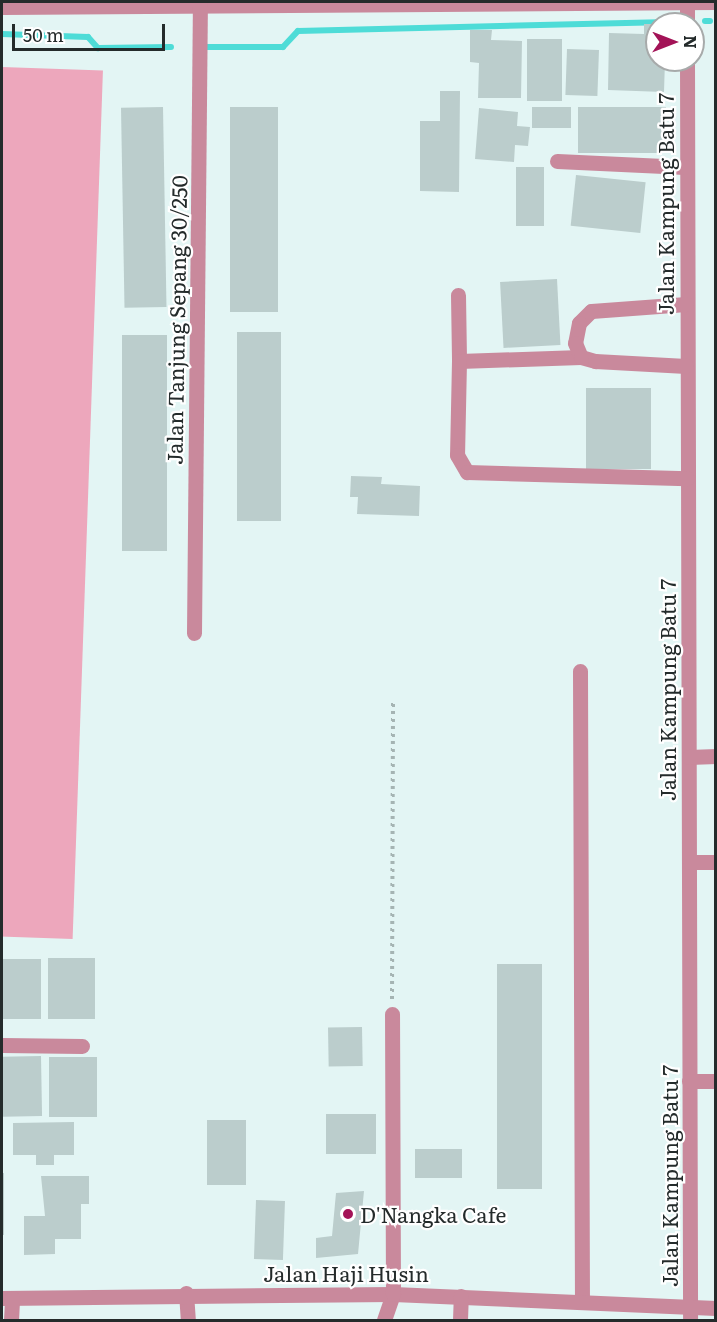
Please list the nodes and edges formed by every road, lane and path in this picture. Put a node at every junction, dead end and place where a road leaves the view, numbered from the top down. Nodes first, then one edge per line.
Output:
1 (687, 2) edge
2 (716, 2) edge
3 (200, 5) edge
4 (2, 7) edge
5 (687, 72) edge
6 (557, 161) dead end
7 (685, 167) junction
8 (458, 295) dead end
9 (686, 304) junction
10 (581, 357) junction
11 (459, 361) junction
12 (686, 366) junction
13 (687, 478) junction
14 (194, 633) dead end
15 (580, 671) dead end
16 (393, 703) dead end
17 (716, 756) edge
18 (689, 757) junction
19 (690, 862) junction
20 (716, 862) edge
21 (392, 1014) joint
22 (2, 1046) edge
23 (82, 1047) dead end
24 (689, 1081) junction
25 (716, 1081) edge
26 (186, 1293) junction
27 (393, 1294) junction
28 (461, 1296) junction
29 (7, 1298) edge
30 (582, 1302) junction
31 (716, 1308) edge
32 (690, 1314) edge
33 (11, 1320) edge
34 (188, 1320) edge
35 (384, 1320) edge
36 (460, 1320) edge

1 - 2 street
1 - 3 street
3 - 4 street
3 - 14 street, Jalan Tanjung Sepang 30/250
5 - 7 street, Jalan Kampung Batu 7
6 - 7 street
7 - 9 street, Jalan Kampung Batu 7
8 - 11 street
9 - 10 street
9 - 12 street, Jalan Kampung Batu 7
10 - 11 street
10 - 12 street
11 - 13 street
12 - 13 street, Jalan Kampung Batu 7
13 - 18 street, Jalan Kampung Batu 7
15 - 30 street
16 - 21 path
17 - 18 street
18 - 19 street, Jalan Kampung Batu 7
19 - 20 street
19 - 24 street, Jalan Kampung Batu 7
21 - 27 street
22 - 23 street
24 - 25 street
24 - 32 street, Jalan Kampung Batu 7
26 - 27 street, Jalan Haji Husin
26 - 29 street, Jalan Haji Husin
26 - 34 street
27 - 28 street, Jalan Haji Husin
27 - 35 street
28 - 30 street, Jalan Haji Husin
28 - 36 street
29 - 33 street
30 - 32 street, Jalan Haji Husin
31 - 32 street, Jalan Haji Husin

